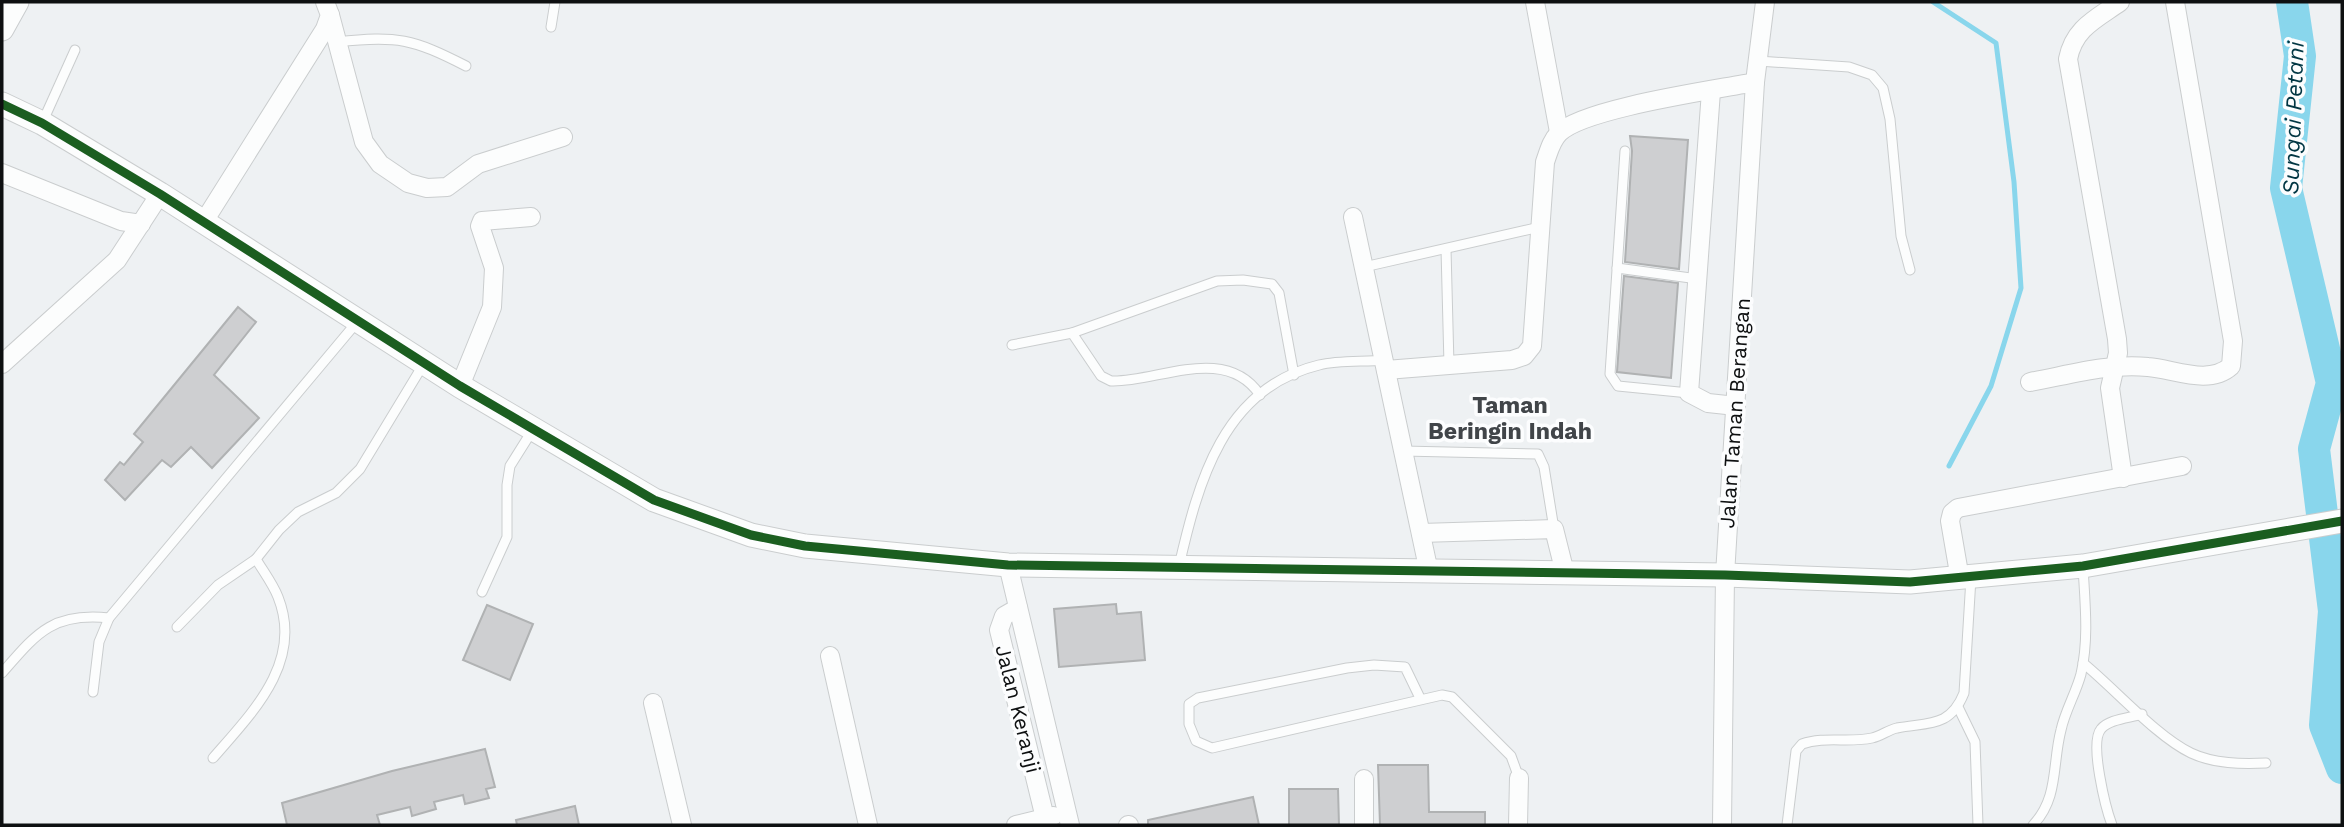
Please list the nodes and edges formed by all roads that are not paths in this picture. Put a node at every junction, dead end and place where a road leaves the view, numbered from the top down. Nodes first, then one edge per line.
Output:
1 (17, 2) edge
2 (555, 2) edge
3 (1535, 2) edge
4 (1765, 2) edge
5 (2120, 2) edge
6 (2175, 2) edge
7 (328, 9) edge
8 (551, 27) dead end
9 (2, 29) edge
10 (337, 43) junction
11 (75, 50) dead end
12 (1758, 61) junction
13 (466, 66) dead end
14 (1755, 82) junction
15 (1711, 91) junction
16 (2, 104) edge
17 (42, 122) junction
18 (1559, 132) junction
19 (563, 137) dead end
20 (1625, 150) dead end
21 (2, 173) edge
22 (160, 194) junction
23 (531, 217) dead end
24 (1353, 217) dead end
25 (203, 223) junction
26 (141, 224) junction
27 (1540, 227) junction
28 (1446, 249) junction
29 (1364, 267) junction
30 (1617, 268) junction
31 (1910, 270) dead end
32 (1698, 279) junction
33 (357, 322) junction
34 (1072, 333) junction
35 (1012, 345) dead end
36 (424, 364) junction
37 (2, 365) edge
38 (1385, 365) junction
39 (1449, 365) junction
40 (2115, 366) junction
41 (1294, 374) junction
42 (2030, 382) dead end
43 (460, 386) junction
44 (1689, 393) junction
45 (1259, 395) junction
46 (1736, 406) junction
47 (533, 429) junction
48 (1403, 451) junction
49 (2182, 466) dead end
50 (2123, 478) junction
51 (2342, 521) edge
52 (1554, 529) junction
53 (1421, 533) junction
54 (256, 559) junction
55 (1008, 565) junction
56 (2083, 566) junction
57 (1179, 568) junction
58 (1429, 572) junction
59 (1565, 573) junction
60 (1725, 575) junction
61 (1965, 579) junction
62 (482, 592) dead end
63 (1018, 608) junction
64 (109, 618) junction
65 (177, 627) dead end
66 (830, 656) dead end
67 (2083, 663) junction
68 (2, 673) edge
69 (93, 692) dead end
70 (1420, 698) junction
71 (653, 703) dead end
72 (1958, 707) junction
73 (2142, 714) junction
74 (213, 758) dead end
75 (2266, 763) dead end
76 (1519, 778) joint
77 (1364, 779) dead end
78 (1068, 819) edge
79 (1032, 822) edge
80 (682, 825) edge
81 (868, 825) edge
82 (1364, 825) edge
83 (1518, 825) edge
84 (1722, 825) edge
85 (1787, 825) edge
86 (1978, 825) edge
87 (2032, 825) edge
88 (2112, 825) edge

1 - 9 street
2 - 8 lane
3 - 18 street
4 - 12 street, Jalan Taman Berangan
5 - 40 street
6 - 40 street
7 - 10 street
7 - 25 street
10 - 13 lane
10 - 19 street
11 - 17 lane
12 - 14 street, Jalan Taman Berangan
12 - 31 lane
14 - 15 street
14 - 46 street, Jalan Taman Berangan
15 - 18 street
15 - 32 street
16 - 17 street
17 - 22 street
18 - 27 street
20 - 30 lane
21 - 26 street
22 - 25 street
22 - 26 street
23 - 43 street
24 - 29 street
25 - 33 street
26 - 37 street
27 - 28 lane
27 - 39 street
28 - 29 lane
28 - 39 lane
29 - 38 street
30 - 32 lane
30 - 44 lane
32 - 44 street
33 - 36 street
33 - 64 lane
34 - 35 lane
34 - 41 lane
34 - 45 lane
36 - 43 street
36 - 54 lane
38 - 39 street
38 - 41 lane
38 - 48 street
40 - 42 street
40 - 50 street
41 - 45 lane
43 - 47 street
44 - 46 street
45 - 57 lane
46 - 60 street, Jalan Taman Berangan
47 - 55 street
47 - 62 lane
48 - 52 lane
48 - 53 street
49 - 50 street
50 - 61 street
51 - 56 street
52 - 53 street
52 - 59 street
53 - 58 street
54 - 65 lane
54 - 74 lane
55 - 57 street
55 - 63 street
56 - 61 street
56 - 67 lane
57 - 58 street
58 - 59 street
59 - 60 street
60 - 61 street
60 - 84 street, Jalan Taman Berangan
61 - 72 lane
63 - 78 street
63 - 79 street, Jalan Keranji
64 - 68 lane
64 - 69 lane
66 - 81 street
67 - 73 lane
67 - 87 lane
70 - 70 lane
70 - 76 lane
71 - 80 street
72 - 85 lane
72 - 86 lane
73 - 75 lane
73 - 88 lane
76 - 83 street
77 - 82 street
78 - 79 street

